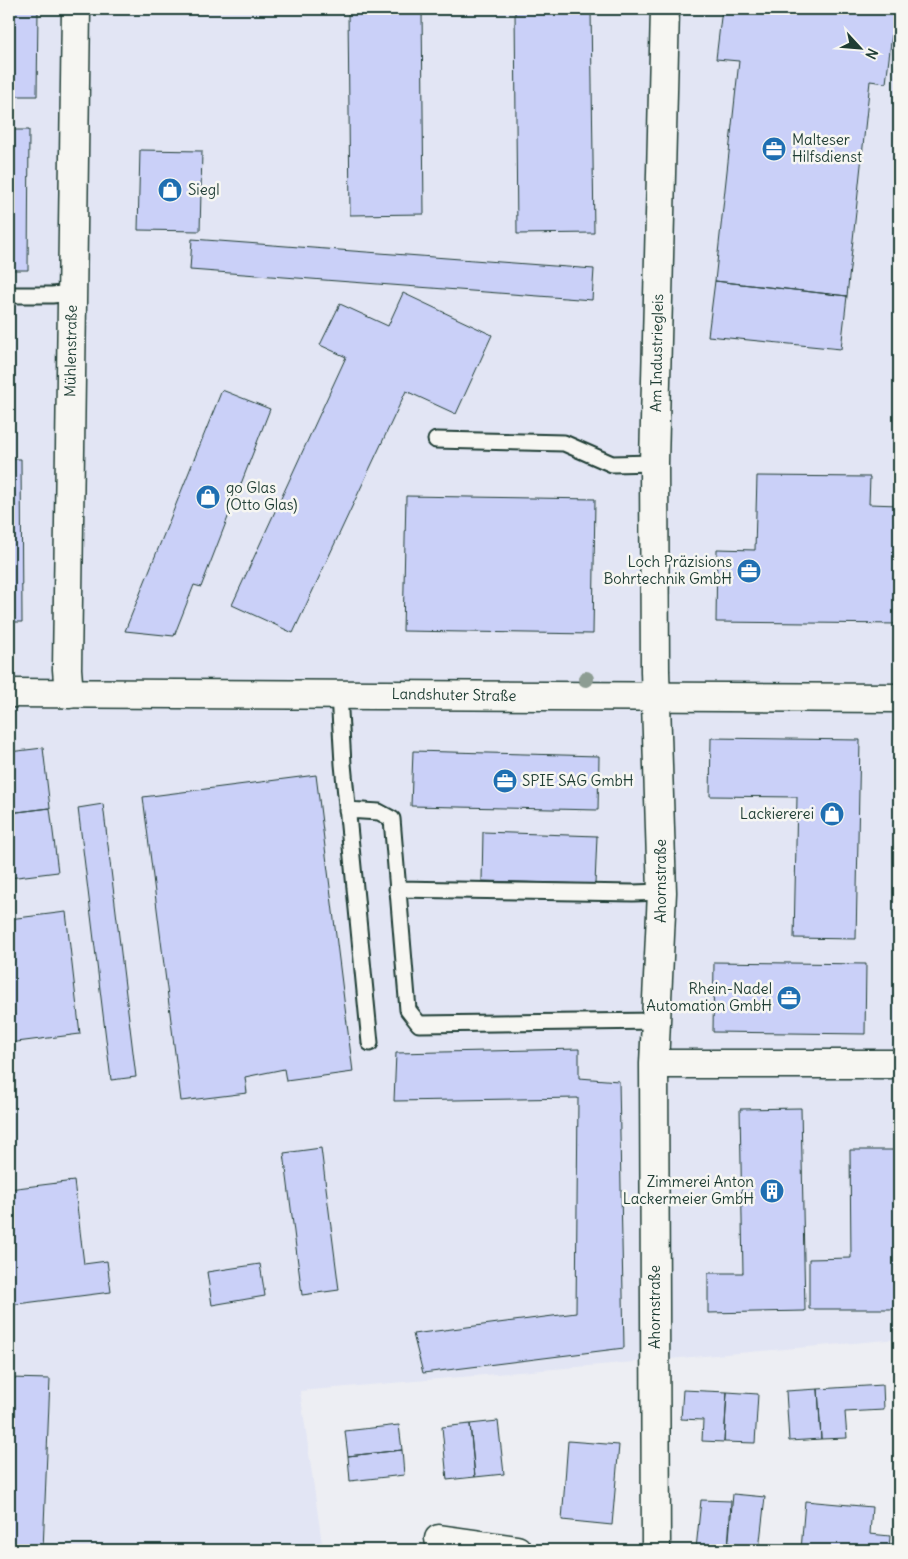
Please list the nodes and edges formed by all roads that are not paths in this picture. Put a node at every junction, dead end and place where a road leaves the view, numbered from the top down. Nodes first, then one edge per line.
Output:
1 (76, 9) edge
2 (665, 9) edge
3 (72, 293) junction
4 (9, 295) edge
5 (436, 440) dead end
6 (654, 463) junction
7 (9, 693) edge
8 (69, 694) junction
9 (339, 694) junction
10 (656, 697) junction
11 (899, 698) edge
12 (348, 810) junction
13 (397, 888) junction
14 (662, 892) junction
15 (656, 1020) junction
16 (370, 1043) dead end
17 (654, 1064) junction
18 (899, 1064) edge
19 (438, 1540) dead end
20 (516, 1550) edge
21 (656, 1550) edge

1 - 3 street, Mühlenstraße
2 - 6 street, Am Industriegleis
3 - 4 lane
3 - 8 street, Mühlenstraße
5 - 6 lane
6 - 10 street, Am Industriegleis
7 - 8 street, Landshuter Straße
8 - 9 street, Landshuter Straße
9 - 10 street, Landshuter Straße
9 - 12 lane
10 - 11 street, Landshuter Straße
10 - 14 street, Ahornstraße
12 - 13 lane
12 - 16 lane
13 - 14 lane
13 - 15 lane
14 - 15 street, Ahornstraße
15 - 17 street, Ahornstraße
17 - 18 street
17 - 21 street, Ahornstraße
19 - 20 street

